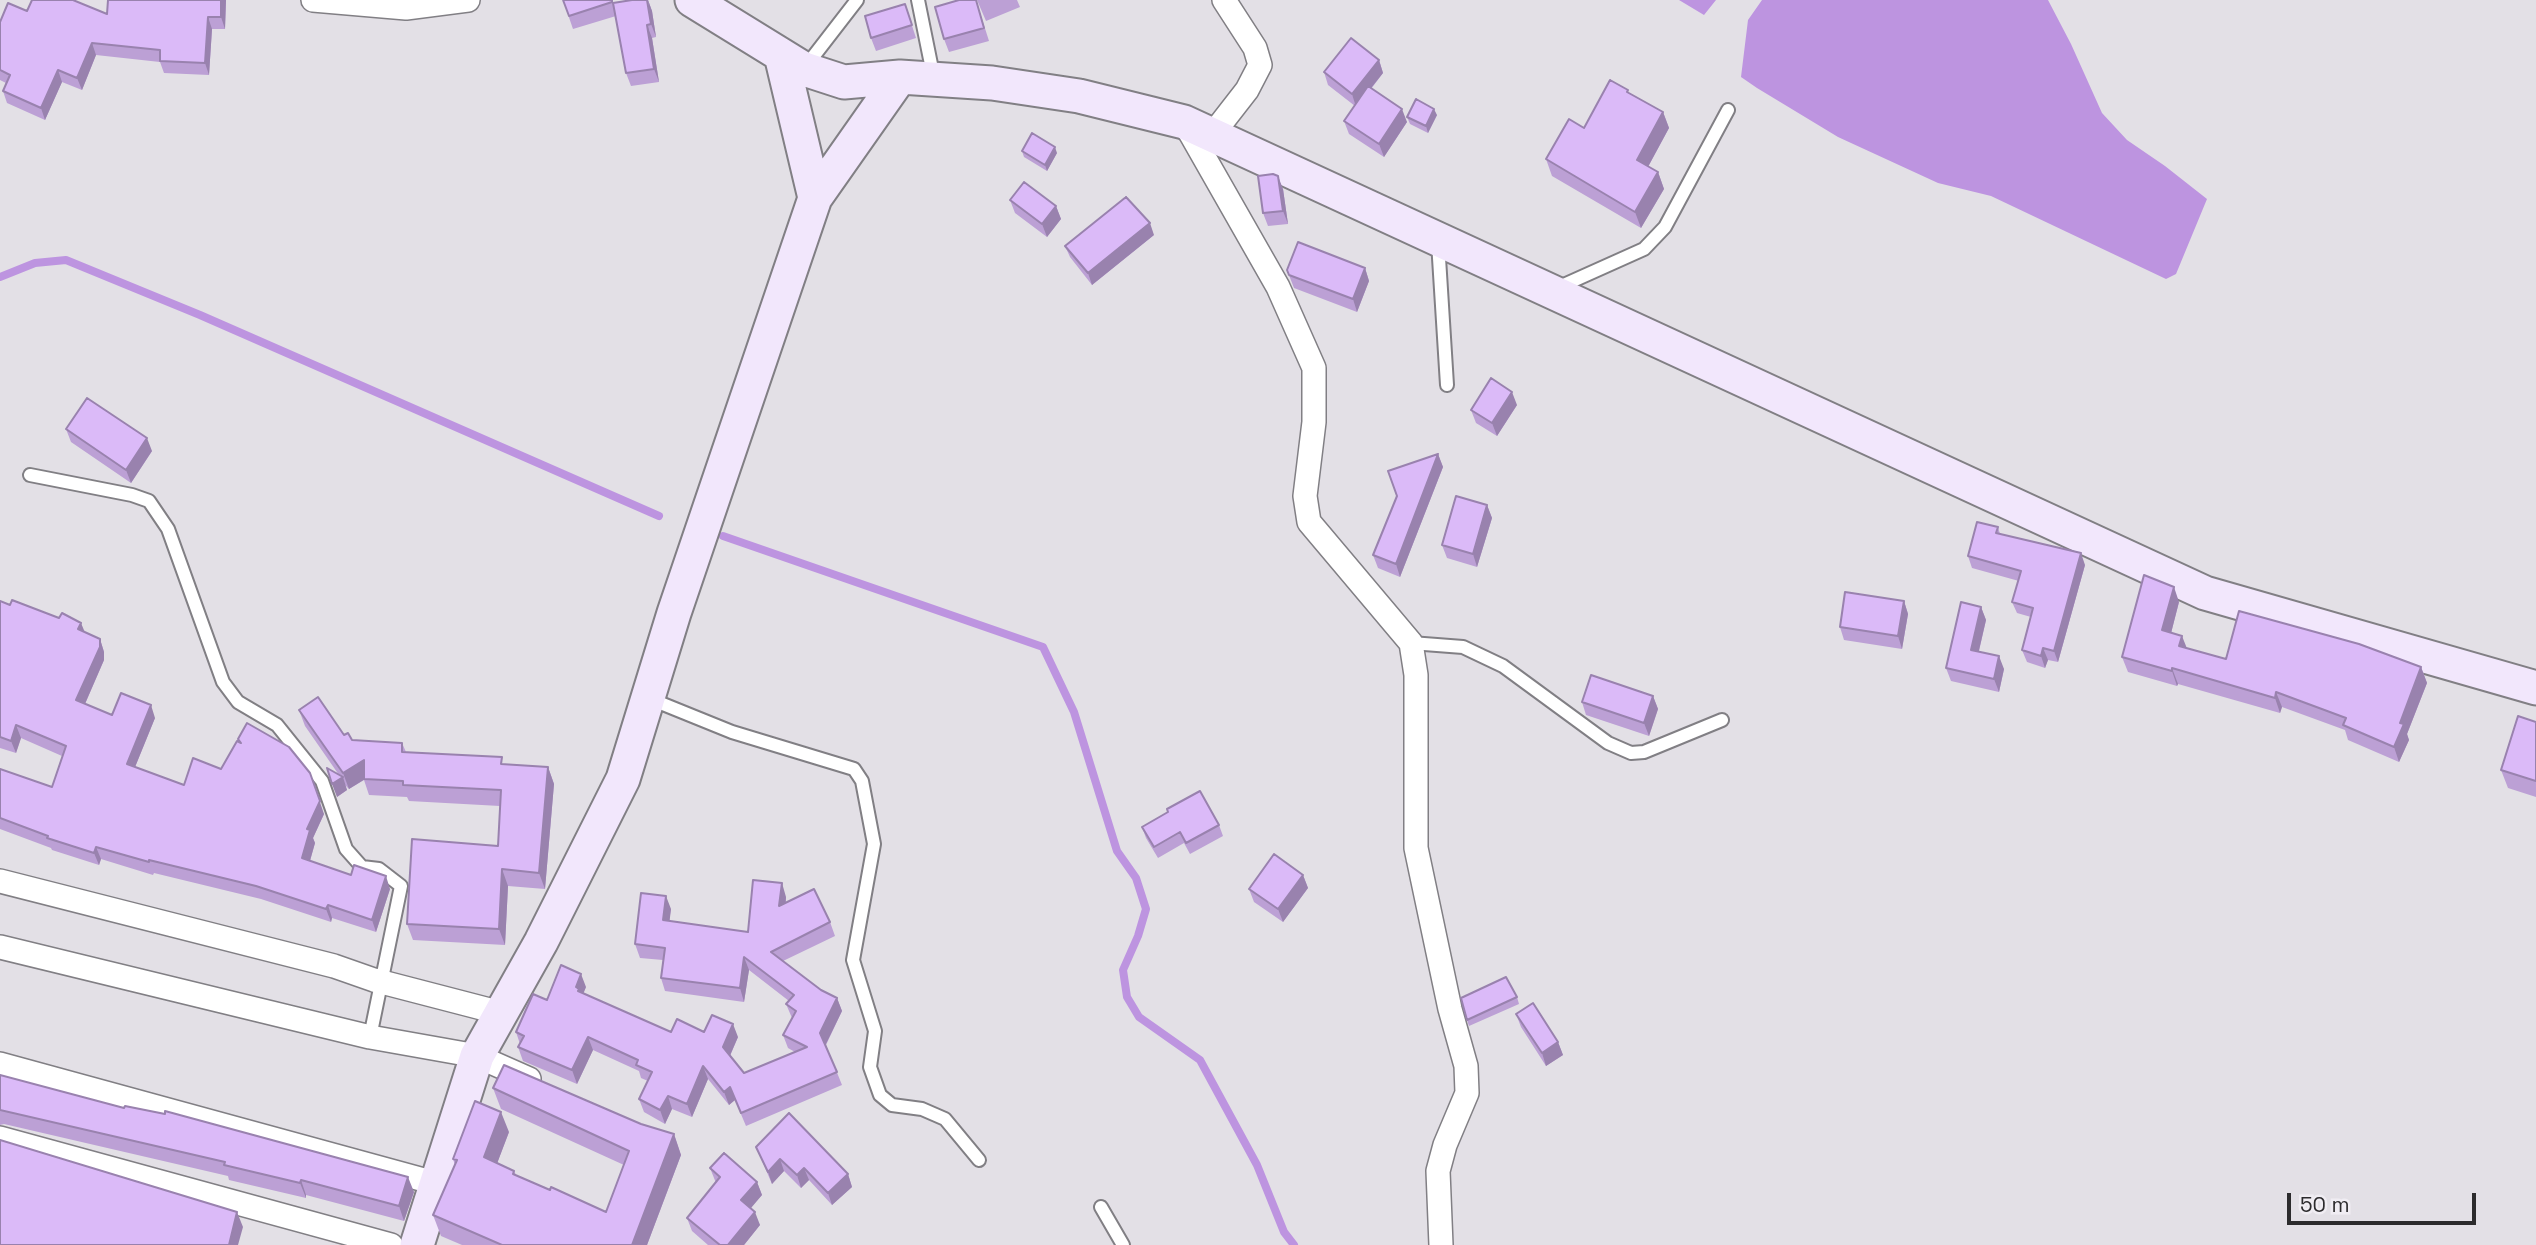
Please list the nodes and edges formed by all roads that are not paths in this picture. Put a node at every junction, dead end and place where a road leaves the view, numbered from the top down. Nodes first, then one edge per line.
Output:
1 (313, 0) edge
2 (468, 0) edge
3 (692, 0) edge
4 (857, 0) edge
5 (918, 0) edge
6 (1224, 0) edge
7 (792, 62) junction
8 (900, 77) junction
9 (934, 79) junction
10 (1728, 110) dead end
11 (1198, 128) junction
12 (815, 198) junction
13 (1437, 239) junction
14 (1551, 291) junction
15 (1447, 385) dead end
16 (30, 475) dead end
17 (1410, 643) junction
18 (2536, 688) edge
19 (648, 698) junction
20 (1722, 720) dead end
21 (0, 881) edge
22 (0, 947) edge
23 (382, 982) junction
24 (501, 1013) junction
25 (370, 1037) junction
26 (477, 1056) junction
27 (0, 1065) edge
28 (553, 1089) edge
29 (0, 1138) edge
30 (979, 1160) dead end
31 (435, 1182) junction
32 (1101, 1207) dead end
33 (331, 1237) edge
34 (391, 1245) edge
35 (417, 1245) edge
36 (1123, 1245) edge
37 (1441, 1245) edge

1 - 2 street
3 - 7 main road
4 - 7 lane
5 - 9 lane
6 - 11 street
7 - 8 main road
7 - 12 main road
8 - 9 main road
8 - 12 main road
9 - 11 main road
10 - 14 lane
11 - 13 main road
11 - 17 street
12 - 19 main road
13 - 14 main road
13 - 15 lane
14 - 18 main road
16 - 23 lane
17 - 20 lane
17 - 37 street
19 - 24 main road
19 - 30 lane
21 - 23 street
22 - 25 street
23 - 24 street
23 - 25 lane
24 - 26 main road
25 - 26 street
26 - 28 street
26 - 31 main road
27 - 31 street
29 - 33 street
31 - 35 main road
32 - 36 lane
33 - 34 street

